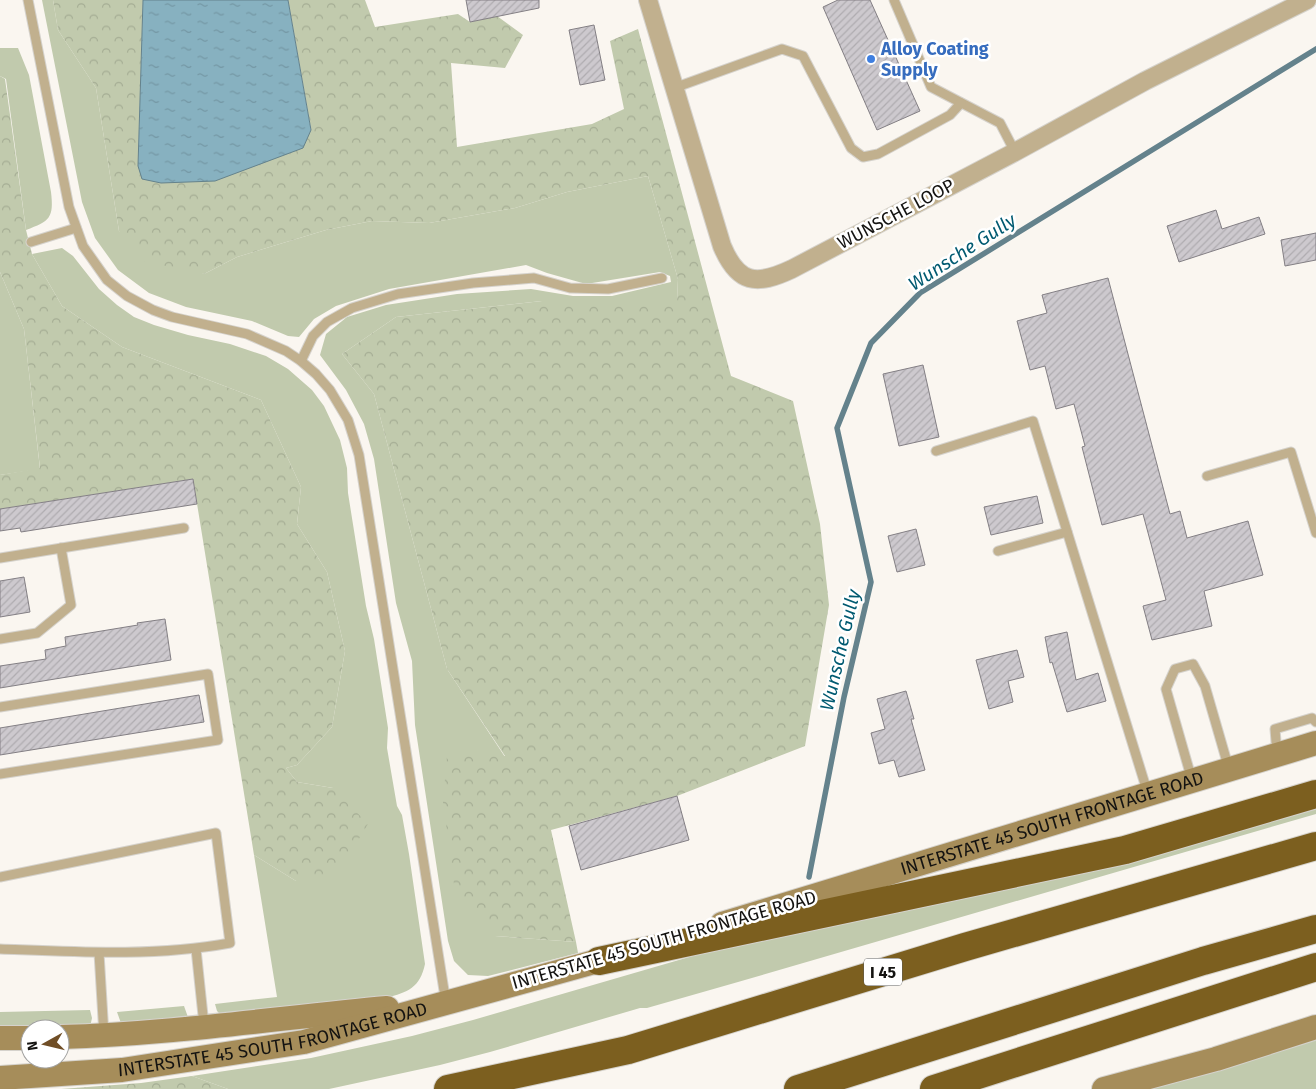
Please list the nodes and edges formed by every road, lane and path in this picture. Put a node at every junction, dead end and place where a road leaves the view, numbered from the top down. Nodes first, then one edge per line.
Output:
1 (28, 0) edge
2 (648, 0) edge
3 (894, 0) edge
4 (1303, 1) edge
5 (674, 88) junction
6 (961, 103) junction
7 (1015, 152) junction
8 (76, 228) junction
9 (31, 242) dead end
10 (662, 278) dead end
11 (302, 361) junction
12 (936, 451) dead end
13 (1207, 476) dead end
14 (184, 528) dead end
15 (1067, 532) junction
16 (1316, 533) edge
17 (62, 548) junction
18 (998, 551) dead end
19 (0, 558) edge
20 (0, 639) edge
21 (0, 707) edge
22 (1316, 722) edge
23 (1316, 743) edge
24 (1277, 755) junction
25 (1229, 770) junction
26 (0, 774) edge
27 (1192, 781) junction
28 (1148, 794) junction
29 (1316, 794) edge
30 (1316, 846) edge
31 (0, 877) edge
32 (1316, 929) edge
33 (0, 949) edge
34 (196, 949) junction
35 (99, 953) junction
36 (599, 961) junction
37 (1316, 967) edge
38 (446, 1003) junction
39 (1316, 1027) edge
40 (204, 1028) junction
41 (104, 1036) junction
42 (70, 1037) edge
43 (0, 1038) edge
44 (20, 1038) edge
45 (0, 1078) edge
46 (448, 1089) edge
47 (798, 1089) edge
48 (934, 1089) edge
49 (1104, 1089) edge

1 - 8 lane
2 - 5 street, WUNSCHE LOOP
3 - 6 lane
4 - 7 street, WUNSCHE LOOP
5 - 6 lane
5 - 7 street, WUNSCHE LOOP
6 - 7 lane
8 - 9 lane
8 - 11 lane
10 - 11 lane
11 - 38 lane
12 - 15 lane
13 - 16 lane
14 - 17 lane
15 - 18 lane
15 - 28 lane
17 - 19 lane
17 - 20 lane
21 - 26 lane
22 - 24 lane
23 - 24 main road, INTERSTATE 45 SOUTH FRONTAGE ROAD
24 - 25 main road, INTERSTATE 45 SOUTH FRONTAGE ROAD
25 - 27 main road, INTERSTATE 45 SOUTH FRONTAGE ROAD
25 - 27 lane
27 - 28 main road, INTERSTATE 45 SOUTH FRONTAGE ROAD
28 - 36 main road, INTERSTATE 45 SOUTH FRONTAGE ROAD
29 - 36 highway
30 - 46 highway, I 45
31 - 34 lane
32 - 47 highway
33 - 35 lane
34 - 35 lane
34 - 40 lane
35 - 41 lane
36 - 38 main road, INTERSTATE 45 SOUTH FRONTAGE ROAD
37 - 48 highway
38 - 40 main road
38 - 45 main road, INTERSTATE 45 SOUTH FRONTAGE ROAD
39 - 49 main road
40 - 41 main road
41 - 42 main road
43 - 44 main road

